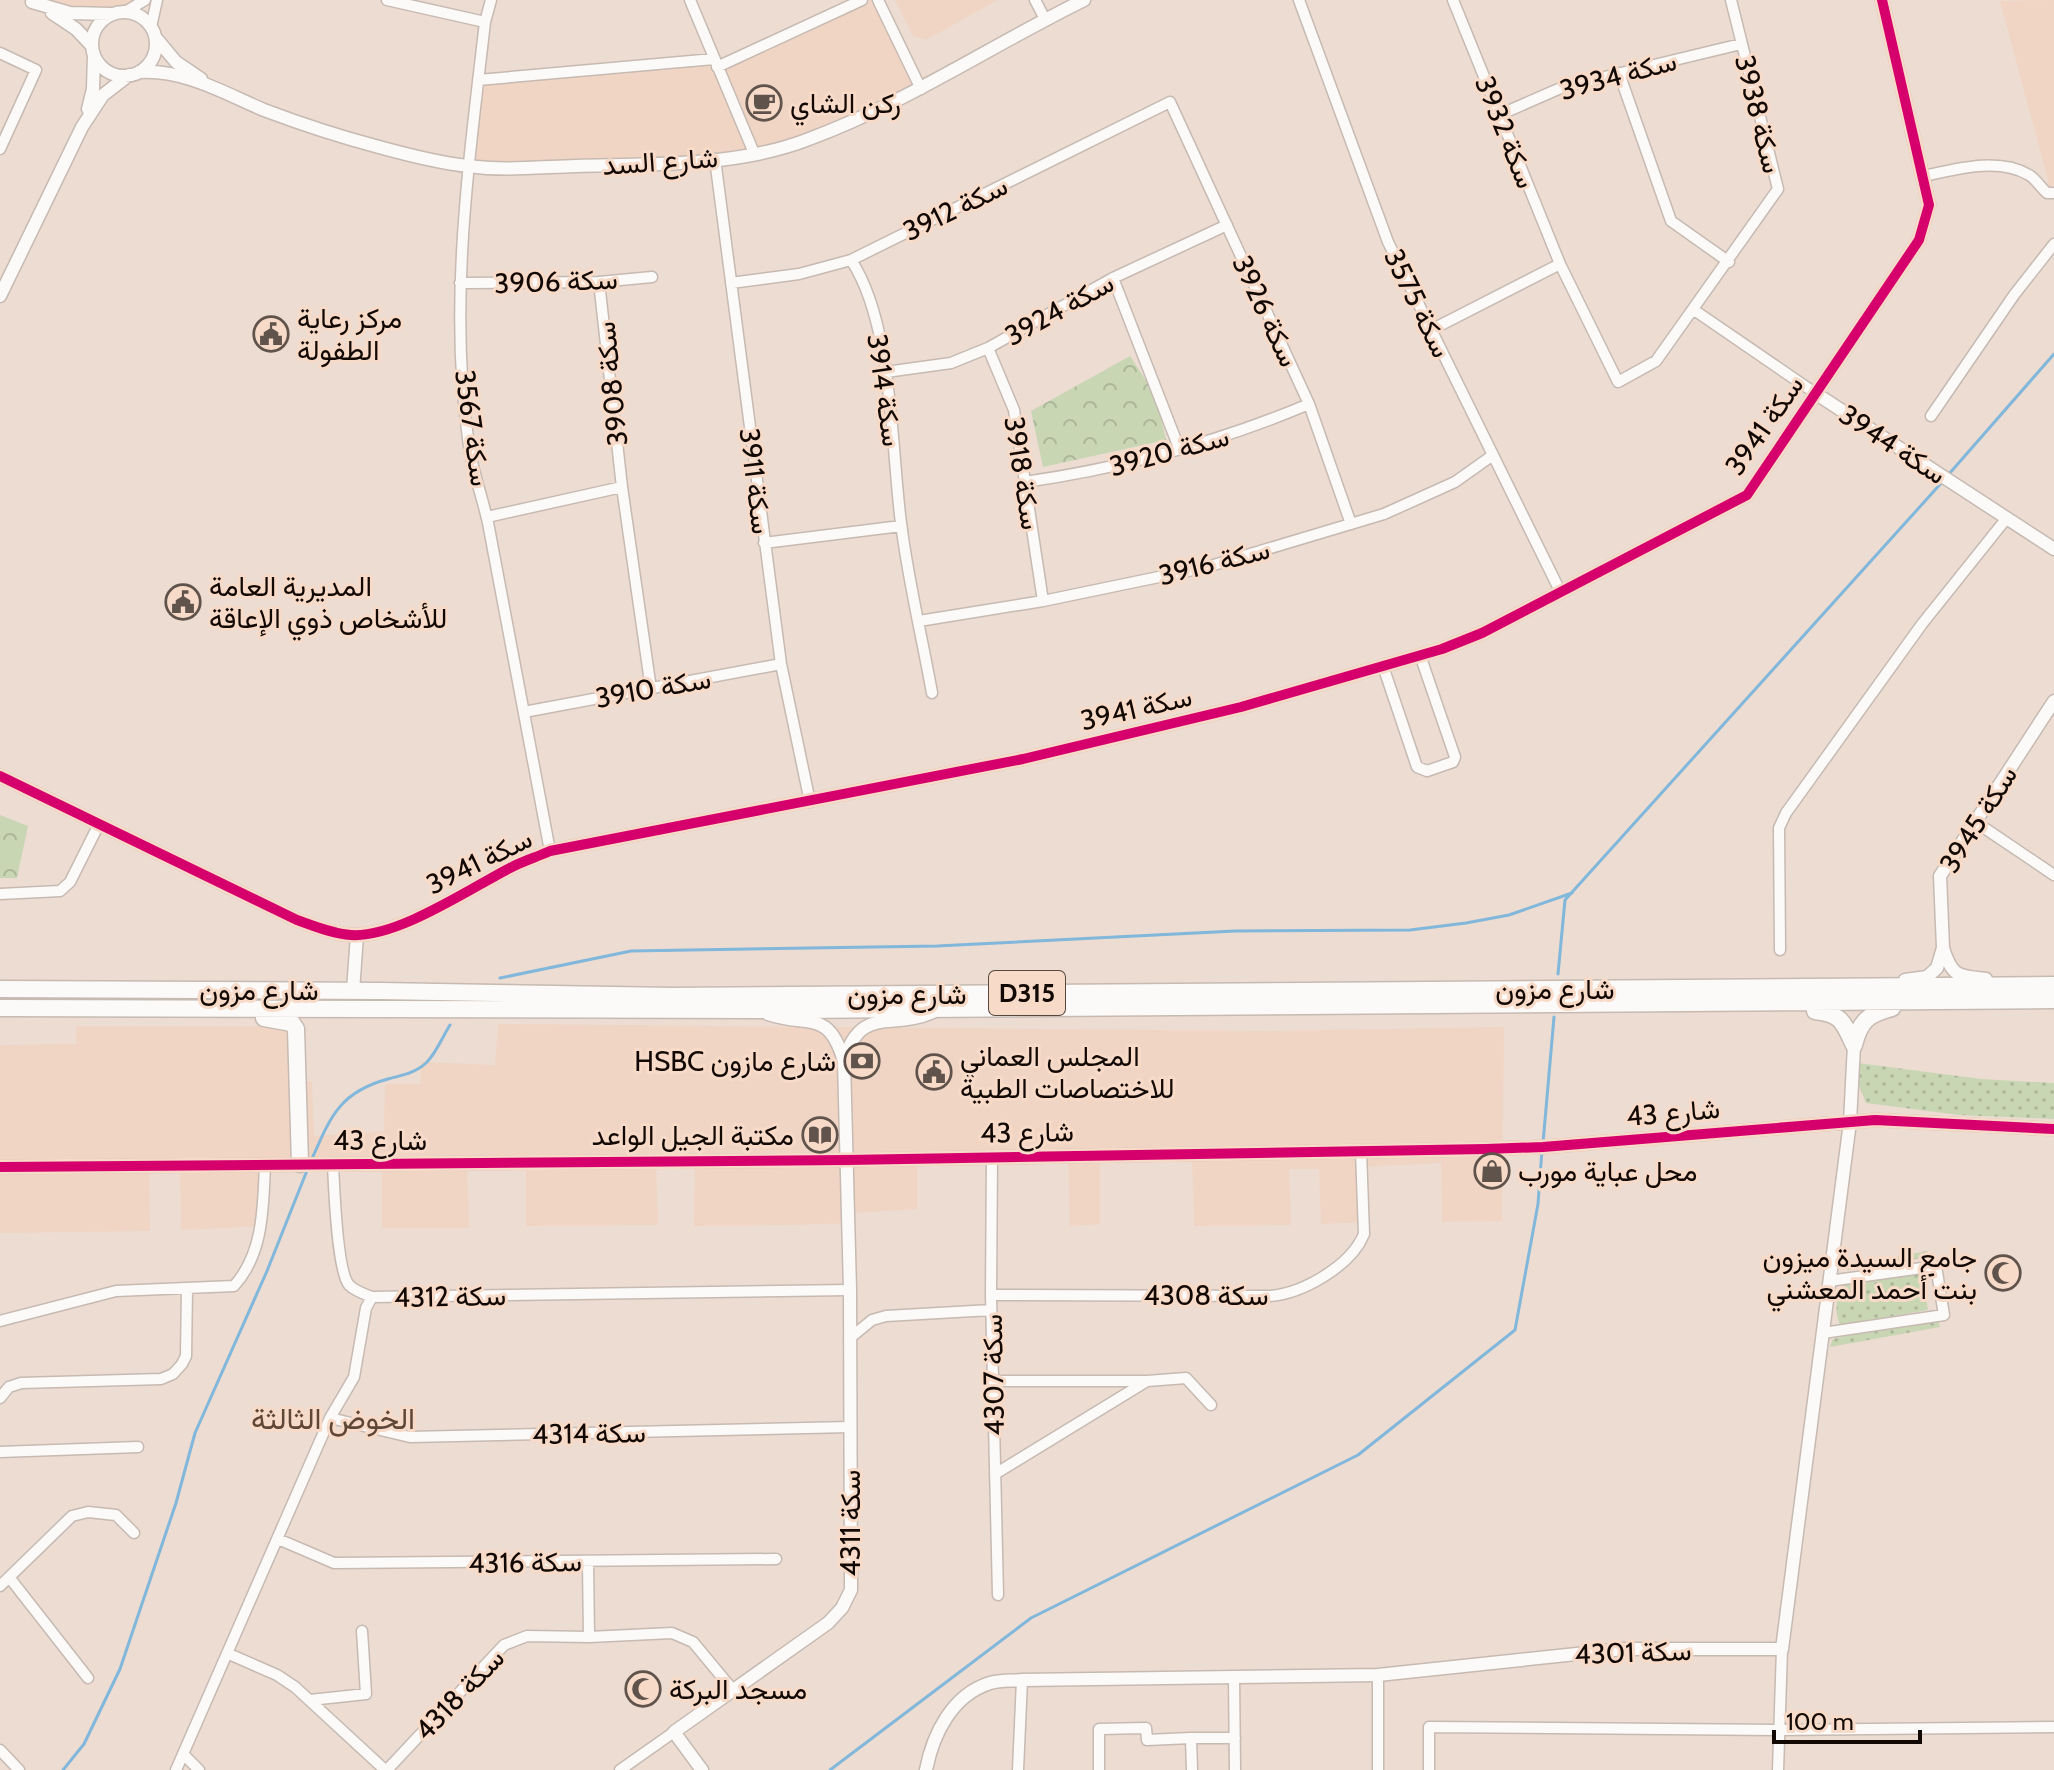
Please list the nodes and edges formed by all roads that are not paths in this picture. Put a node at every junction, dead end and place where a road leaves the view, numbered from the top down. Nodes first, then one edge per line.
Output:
1 (145, 0) edge
2 (157, 0) edge
3 (387, 0) edge
4 (491, 0) edge
5 (690, 0) edge
6 (862, 0) edge
7 (878, 0) edge
8 (1035, 0) edge
9 (1084, 0) edge
10 (1453, 0) edge
11 (1731, 0) edge
12 (1882, 0) edge
13 (30, 1) edge
14 (1299, 1) edge
15 (120, 13) junction
16 (1045, 19) junction
17 (485, 22) junction
18 (153, 32) junction
19 (1741, 44) junction
20 (93, 51) junction
21 (0, 53) edge
22 (716, 63) junction
23 (1619, 73) junction
24 (134, 74) junction
25 (478, 80) junction
26 (213, 87) junction
27 (921, 89) junction
28 (1170, 102) joint
29 (1499, 115) junction
30 (82, 127) junction
31 (0, 149) edge
32 (754, 153) junction
33 (715, 159) junction
34 (468, 166) junction
35 (1924, 176) junction
36 (2054, 193) edge
37 (1227, 225) junction
38 (2054, 244) edge
39 (851, 260) junction
40 (1729, 262) junction
41 (1560, 264) junction
42 (652, 277) dead end
43 (1113, 278) junction
44 (599, 282) junction
45 (460, 283) junction
46 (731, 283) junction
47 (0, 296) edge
48 (1694, 310) junction
49 (1431, 330) junction
50 (988, 348) junction
51 (886, 372) junction
52 (1815, 393) junction
53 (1309, 404) junction
54 (1931, 416) dead end
55 (1179, 448) junction
56 (1493, 455) junction
57 (1025, 482) junction
58 (622, 487) junction
59 (487, 517) junction
60 (2006, 519) junction
61 (1351, 524) junction
62 (901, 526) junction
63 (764, 543) junction
64 (2054, 549) edge
65 (1561, 593) junction
66 (1043, 601) junction
67 (919, 621) junction
68 (1420, 655) junction
69 (781, 664) junction
70 (1383, 666) junction
71 (651, 689) junction
72 (932, 693) dead end
73 (2054, 701) edge
74 (524, 712) junction
75 (0, 776) edge
76 (810, 802) junction
77 (1974, 821) junction
78 (99, 824) junction
79 (550, 851) junction
80 (2054, 875) edge
81 (0, 894) edge
82 (357, 935) junction
83 (1943, 948) junction
84 (1780, 950) dead end
85 (2046, 985) edge
86 (1869, 987) junction
87 (0, 989) edge
88 (353, 991) junction
89 (2054, 1000) edge
90 (1921, 1001) junction
91 (1725, 1003) junction
92 (0, 1008) edge
93 (122, 1009) junction
94 (939, 1009) junction
95 (759, 1010) junction
96 (1854, 1045) junction
97 (844, 1061) junction
98 (1850, 1122) junction
99 (2054, 1129) edge
100 (1361, 1151) junction
101 (992, 1156) junction
102 (847, 1160) junction
103 (300, 1164) junction
104 (333, 1164) junction
105 (265, 1165) junction
106 (0, 1167) edge
107 (1829, 1281) junction
108 (187, 1288) junction
109 (850, 1290) junction
110 (991, 1295) junction
111 (372, 1297) junction
112 (991, 1310) junction
113 (0, 1321) edge
114 (1823, 1333) junction
115 (850, 1338) junction
116 (993, 1381) junction
117 (1147, 1381) junction
118 (0, 1398) edge
119 (1211, 1405) dead end
120 (330, 1418) junction
121 (850, 1427) junction
122 (138, 1447) dead end
123 (0, 1452) edge
124 (995, 1474) junction
125 (134, 1533) dead end
126 (278, 1539) junction
127 (776, 1559) dead end
128 (588, 1561) junction
129 (9, 1577) junction
130 (0, 1586) edge
131 (998, 1595) dead end
132 (362, 1631) dead end
133 (589, 1637) junction
134 (1782, 1649) junction
135 (229, 1654) junction
136 (1378, 1675) junction
137 (1234, 1677) junction
138 (88, 1678) dead end
139 (1022, 1680) junction
140 (732, 1689) junction
141 (310, 1700) junction
142 (2054, 1727) edge
143 (1778, 1730) junction
144 (674, 1732) junction
145 (1191, 1738) junction
146 (1235, 1738) junction
147 (0, 1750) edge
148 (184, 1755) junction
149 (19, 1770) edge
150 (176, 1770) edge
151 (199, 1770) edge
152 (386, 1770) edge
153 (620, 1770) edge
154 (702, 1770) edge
155 (926, 1770) edge
156 (1018, 1770) edge
157 (1099, 1770) edge
158 (1192, 1770) edge
159 (1235, 1770) edge
160 (1378, 1770) edge
161 (1429, 1770) edge
162 (1778, 1770) edge

1 - 15 street
2 - 18 street
3 - 17 street
4 - 17 street, سكة 3567
5 - 22 street
6 - 22 street
7 - 27 street
8 - 16 street
9 - 16 street, شارع السد
10 - 29 street, سكة 3932
11 - 19 street, سكة 3938
12 - 35 street, سكة 3941
13 - 15 street
13 - 20 street
14 - 49 street, سكة 3575
15 - 18 street
15 - 20 street
16 - 27 street, شارع السد
17 - 25 street, سكة 3567
18 - 24 street
18 - 26 street, شارع السد
19 - 23 street, سكة 3934
19 - 40 street, سكة 3938
20 - 24 street
20 - 30 street
21 - 31 street
22 - 25 street
22 - 32 street
23 - 29 street, سكة 3934
23 - 40 street
24 - 26 street, شارع السد
24 - 30 street
25 - 34 street, سكة 3567
26 - 34 street, شارع السد
27 - 32 street, شارع السد
28 - 37 street, سكة 3926
28 - 39 street, سكة 3912
29 - 41 street, سكة 3932
30 - 47 street
32 - 33 street, شارع السد
33 - 34 street, شارع السد
33 - 46 street, سكة 3911
34 - 45 street, سكة 3567
35 - 36 street
35 - 52 street, سكة 3941
37 - 43 street, سكة 3924
37 - 53 street, سكة 3926
38 - 54 street
39 - 46 street, سكة 3912
39 - 51 street, سكة 3914
40 - 48 street, سكة 3932
41 - 48 street, سكة 3932
41 - 49 street
42 - 44 street, سكة 3906
43 - 50 street, سكة 3924
43 - 55 street
44 - 45 street, سكة 3906
44 - 58 street, سكة 3908
45 - 59 street, سكة 3567
46 - 63 street, سكة 3911
48 - 52 street, سكة 3944
49 - 56 street, سكة 3575
50 - 51 street, سكة 3924
50 - 57 street, سكة 3918
51 - 62 street, سكة 3914
52 - 60 street, سكة 3944
52 - 65 street, سكة 3941
53 - 55 street, سكة 3920
53 - 61 street, سكة 3926
55 - 57 street, سكة 3920
56 - 61 street, سكة 3916
56 - 65 street, سكة 3575
57 - 66 street, سكة 3918
58 - 59 street, سكة 3908
58 - 71 street, سكة 3908
59 - 74 street, سكة 3567
60 - 64 street, سكة 3944
60 - 84 street
61 - 66 street, سكة 3916
62 - 63 street
62 - 67 street, سكة 3914
63 - 69 street, سكة 3911
65 - 68 street, سكة 3941
66 - 67 street, سكة 3916
67 - 72 street, سكة 3914
68 - 70 street, سكة 3941
68 - 70 street
69 - 71 street, سكة 3910
69 - 76 street, سكة 3911
70 - 76 street, سكة 3941
71 - 74 street, سكة 3910
73 - 77 street, سكة 3945
74 - 79 street, سكة 3567
75 - 78 street, سكة 3941
76 - 79 street, سكة 3941
77 - 80 street
77 - 83 street, سكة 3945
78 - 81 street
78 - 82 street, سكة 3941
79 - 82 street, سكة 3941
82 - 88 street
83 - 85 street
83 - 86 street
85 - 86 main road, شارع مزون / D315
86 - 88 main road, شارع مزون / D315
87 - 88 main road, شارع مزون / D315
89 - 90 main road, شارع مزون / D315
90 - 91 main road, شارع مزون / D315
90 - 96 main road
91 - 94 main road, شارع مزون / D315
91 - 96 main road
92 - 93 main road, شارع مزون / D315
93 - 95 main road, شارع مزون / D315
93 - 103 main road
94 - 95 main road, شارع مزون / D315
94 - 97 street
95 - 97 street
96 - 98 street
97 - 102 street, سكة 4311
98 - 99 street, شارع 43
98 - 100 street, شارع 43
98 - 107 street
100 - 101 street, شارع 43
100 - 110 street, سكة 4308
101 - 102 street, شارع 43
101 - 110 street, سكة 4307
102 - 104 street, شارع 43
102 - 109 street, سكة 4311
103 - 104 street, شارع 43
103 - 105 street, شارع 43
104 - 111 street
105 - 106 street, شارع 43
105 - 108 street
107 - 114 street
107 - 114 street
108 - 113 street
108 - 118 street
109 - 111 street, سكة 4312
109 - 115 street, سكة 4311
110 - 112 street, سكة 4307
111 - 120 street, سكة 4312
112 - 115 street
112 - 116 street, سكة 4307
114 - 134 street
115 - 121 street, سكة 4311
116 - 117 street
116 - 124 street, سكة 4307
117 - 119 street
117 - 124 street
120 - 121 street, سكة 4314
120 - 126 street, سكة 4312
121 - 140 street, سكة 4311
122 - 123 street
124 - 131 street, سكة 4307
125 - 129 street
126 - 128 street, سكة 4316
126 - 135 street, سكة 4312
127 - 128 street, سكة 4316
128 - 133 street
129 - 130 street
129 - 138 street
132 - 141 street
133 - 140 street, سكة 4318
133 - 152 street, سكة 4318
134 - 136 street, سكة 4301
134 - 143 street
135 - 141 street
135 - 148 street, سكة 4312
136 - 137 street, سكة 4301
136 - 160 street
137 - 139 street, سكة 4301
137 - 146 street
139 - 155 street, سكة 4301
139 - 156 street
140 - 144 street, سكة 4311
141 - 152 street
142 - 143 street
143 - 161 street
143 - 162 street
144 - 153 street, سكة 4311
144 - 154 street
145 - 146 street
145 - 157 street
145 - 158 street
146 - 159 street
147 - 149 street
148 - 150 street, سكة 4312
148 - 151 street

